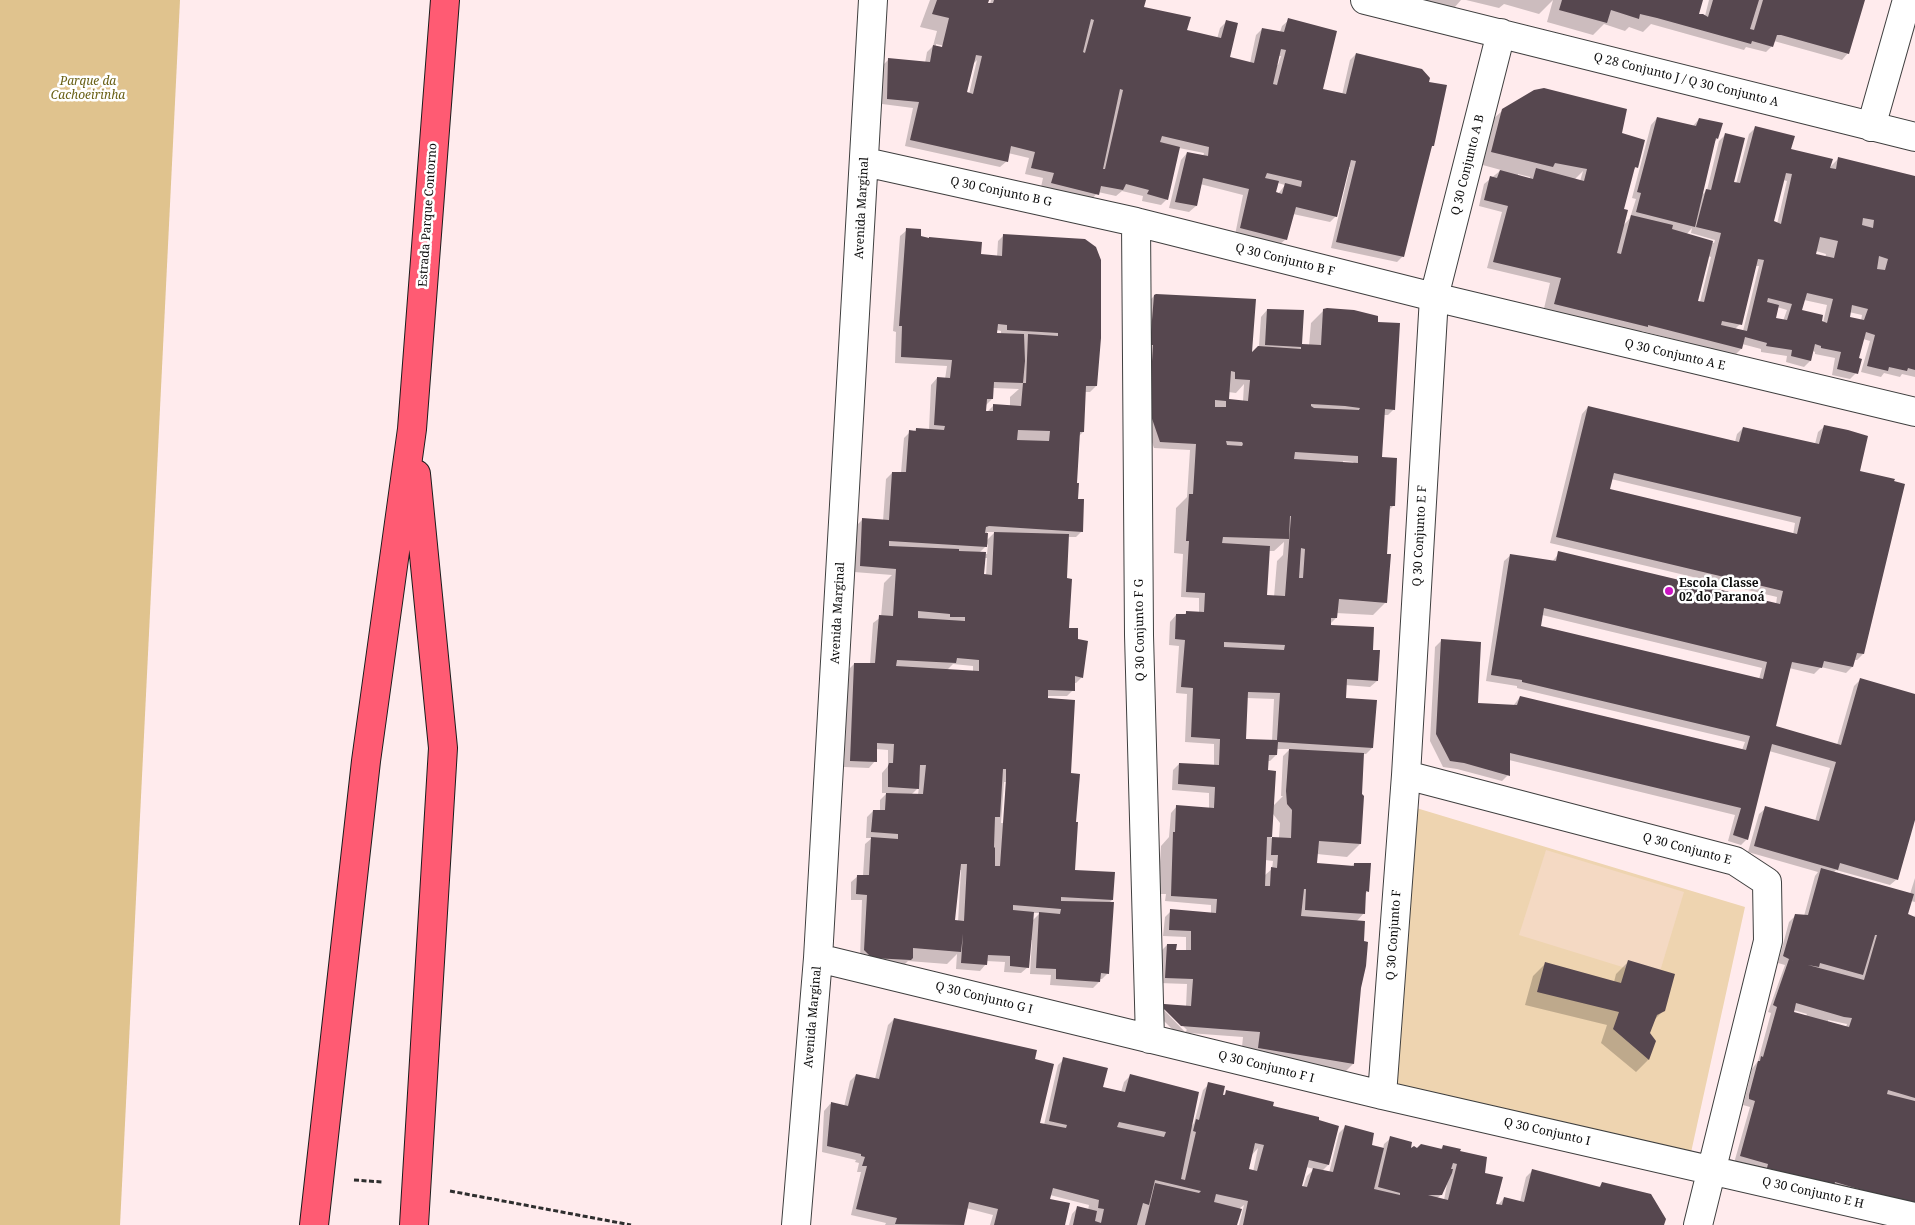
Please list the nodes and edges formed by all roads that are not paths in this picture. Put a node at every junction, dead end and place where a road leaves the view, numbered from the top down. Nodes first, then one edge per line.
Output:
1 (445, 0) edge
2 (873, 0) edge
3 (1365, 0) edge
4 (1907, 0) edge
5 (1501, 33) junction
6 (1871, 127) junction
7 (1915, 137) edge
8 (865, 162) junction
9 (1136, 222) junction
10 (1434, 297) junction
11 (1915, 412) edge
12 (412, 429) junction
13 (1406, 775) junction
14 (818, 958) junction
15 (1150, 1039) junction
16 (1382, 1095) junction
17 (1711, 1169) junction
18 (1915, 1217) edge
19 (314, 1225) edge
20 (414, 1225) edge
21 (797, 1225) edge
22 (1698, 1225) edge

1 - 12 main road, Estrada Parque Contorno
2 - 8 street, Avenida Marginal
3 - 5 street, Q 28 Conjunto J / Q 30 Conjunto A
4 - 6 street
5 - 6 street, Q 28 Conjunto J / Q 30 Conjunto A
5 - 10 street, Q 30 Conjunto A B
6 - 7 street, Q 28 Conjunto J / Q 30 Conjunto A
8 - 9 street, Q 30 Conjunto B G
8 - 14 street, Avenida Marginal
9 - 10 street, Q 30 Conjunto B F
9 - 15 street, Q 30 Conjunto F G
10 - 11 street, Q 30 Conjunto A E
10 - 13 street, Q 30 Conjunto E F
12 - 19 main road
12 - 20 main road
13 - 16 street, Q 30 Conjunto F
13 - 17 street, Q 30 Conjunto E
14 - 15 street, Q 30 Conjunto G I
14 - 21 street, Avenida Marginal
15 - 16 street, Q 30 Conjunto F I
16 - 17 street, Q 30 Conjunto I
17 - 18 street, Q 30 Conjunto E H
17 - 22 street

